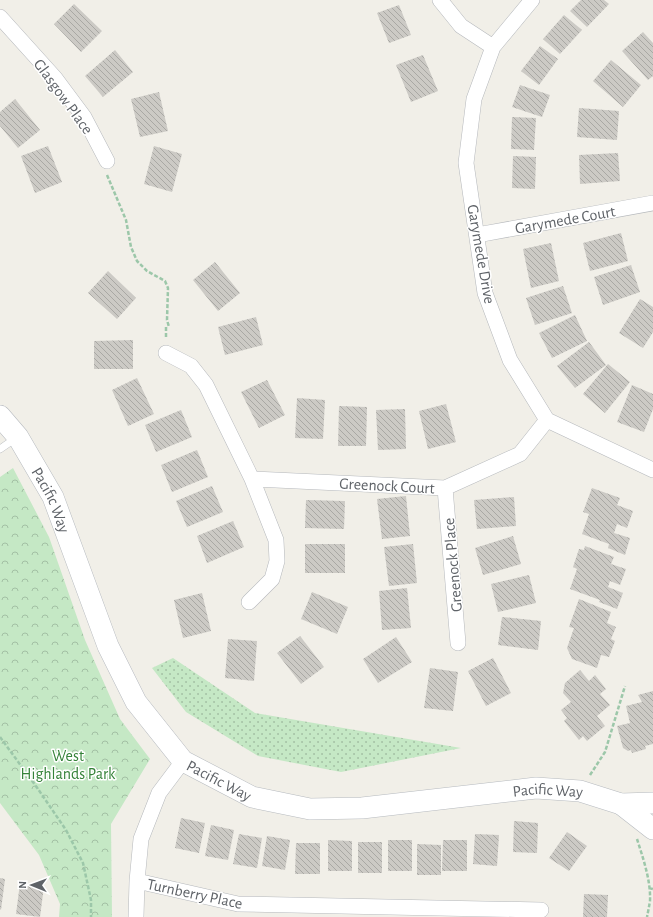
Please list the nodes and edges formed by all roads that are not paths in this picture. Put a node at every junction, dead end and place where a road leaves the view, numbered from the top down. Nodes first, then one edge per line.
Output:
1 (440, 0) edge
2 (532, 0) edge
3 (0, 17) edge
4 (493, 47) junction
5 (107, 166) road end
6 (653, 203) edge
7 (476, 235) junction
8 (166, 353) dead end
9 (0, 416) edge
10 (547, 420) junction
11 (18, 437) junction
12 (0, 449) edge
13 (653, 470) edge
14 (252, 479) junction
15 (445, 488) junction
16 (249, 602) dead end
17 (458, 643) dead end
18 (183, 761) junction
19 (653, 803) edge
20 (621, 804) junction
21 (644, 832) edge
22 (137, 881) junction
23 (541, 910) dead end
24 (136, 917) edge

1 - 4 street
2 - 4 street, Garymede Drive
3 - 5 street, Glasgow Place
4 - 7 street, Garymede Drive
6 - 7 street, Garymede Court
7 - 10 street, Garymede Drive
8 - 14 street
9 - 11 main road, Pacific Way
10 - 13 street
10 - 15 street, Greenock Court
11 - 12 lane
11 - 18 main road, Pacific Way
14 - 15 street, Greenock Court
14 - 16 street
15 - 17 street, Greenock Place
18 - 20 main road, Pacific Way
18 - 22 street
19 - 20 main road, Pacific Way
20 - 21 main road, Pacific Way
22 - 23 street, Turnberry Place
22 - 24 street

